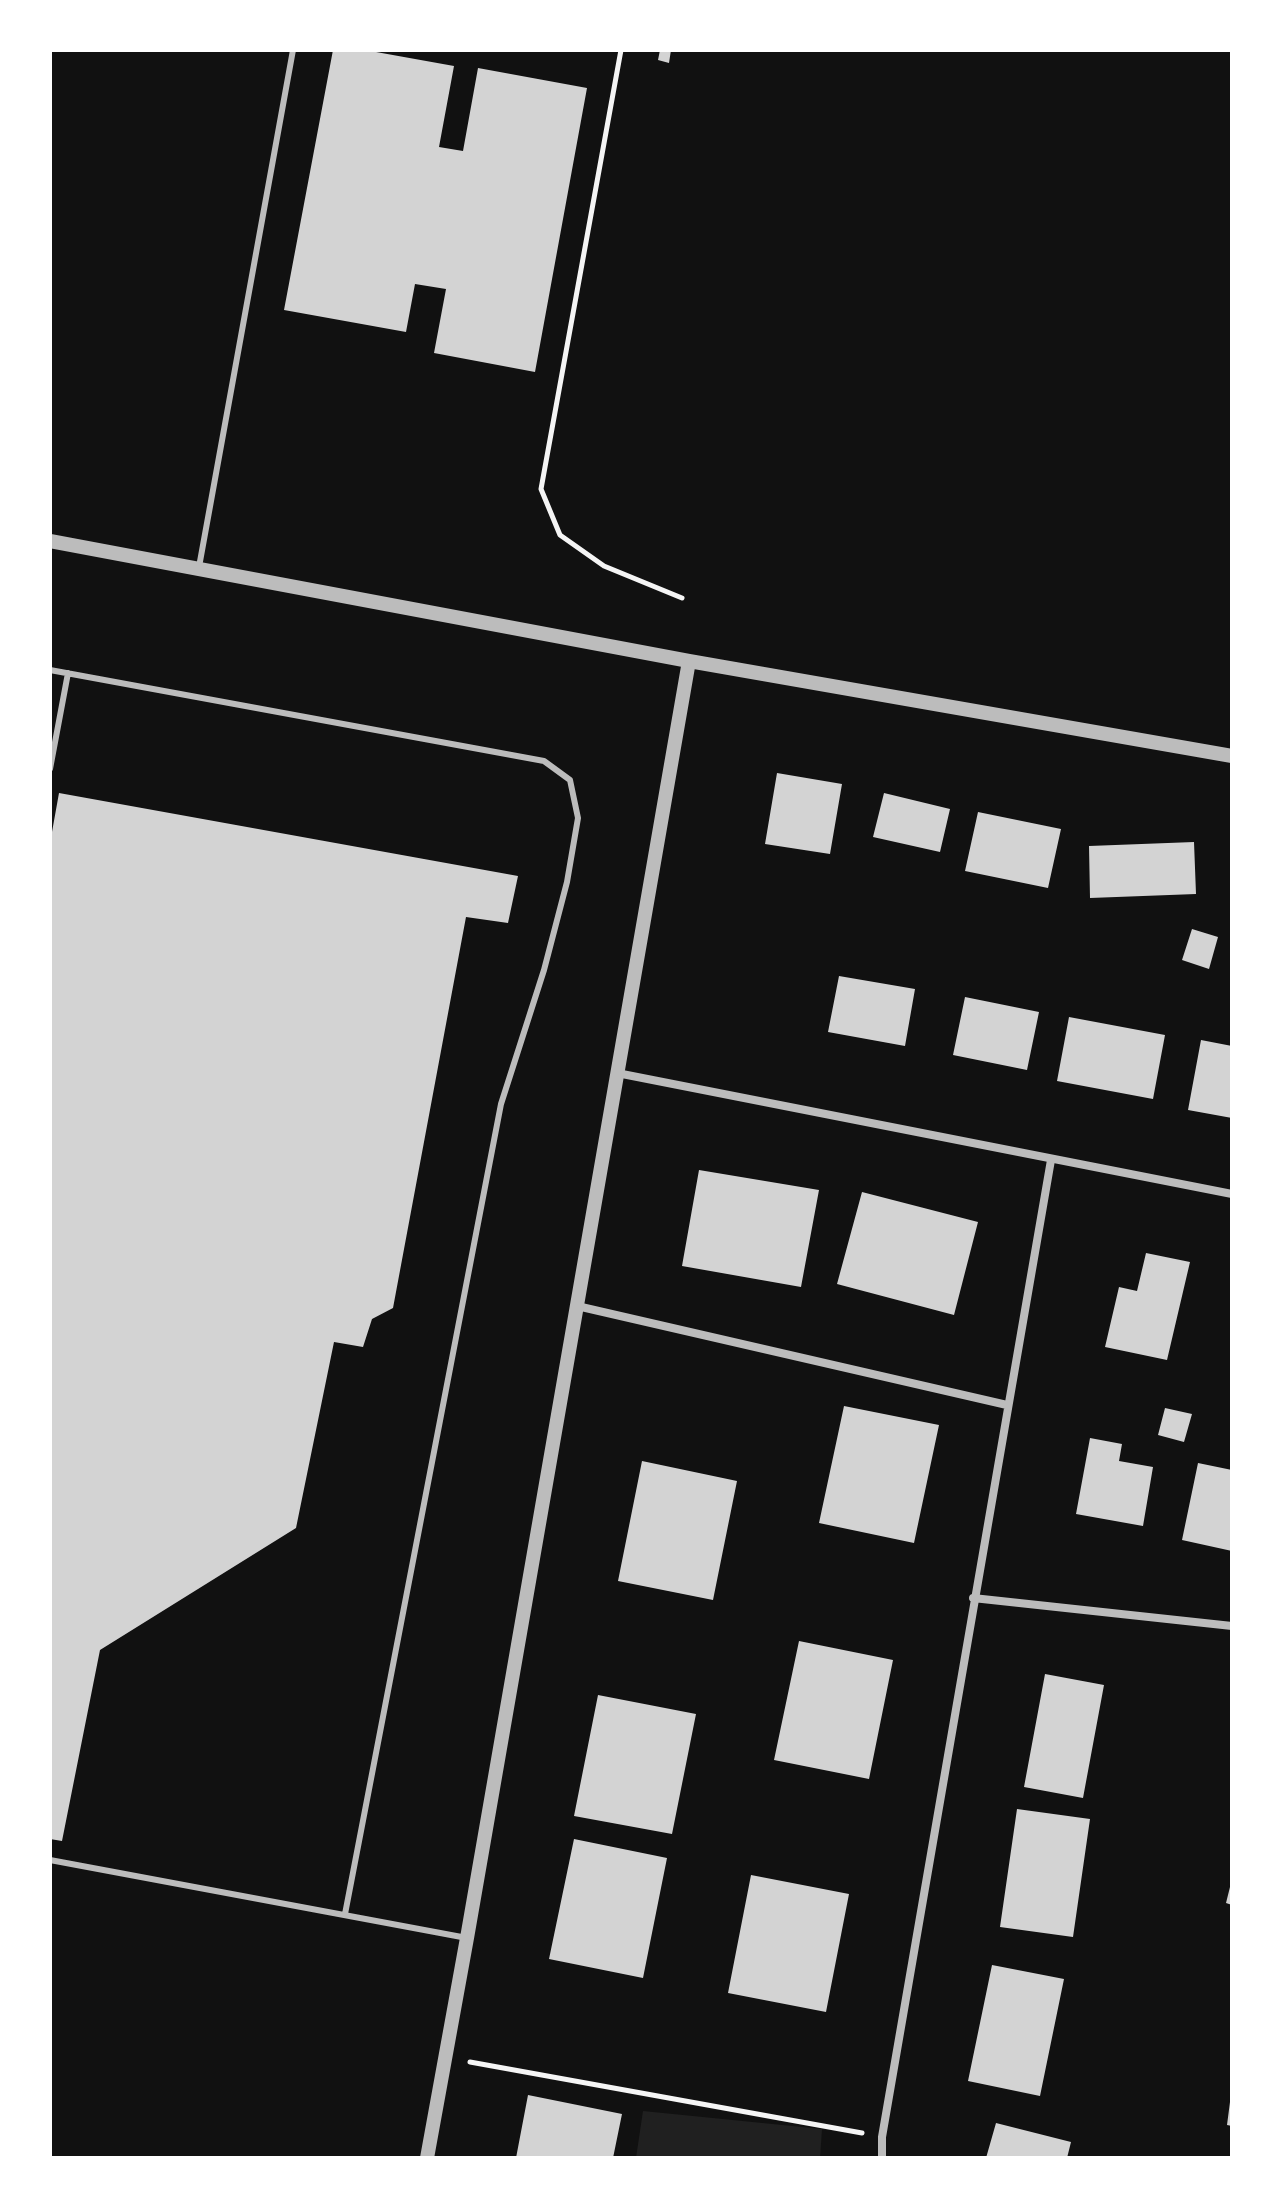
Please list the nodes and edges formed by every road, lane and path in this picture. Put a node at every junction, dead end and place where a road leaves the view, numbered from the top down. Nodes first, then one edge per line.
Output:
1 (293, 50) edge
2 (621, 50) edge
3 (50, 541) edge
4 (198, 570) junction
5 (682, 598) dead end
6 (689, 661) junction
7 (50, 670) edge
8 (68, 673) junction
9 (1232, 756) edge
10 (50, 769) edge
11 (617, 1073) junction
12 (1051, 1160) junction
13 (1232, 1194) edge
14 (577, 1306) junction
15 (1007, 1405) junction
16 (973, 1598) junction
17 (1232, 1626) edge
18 (50, 1860) edge
19 (345, 1914) junction
20 (467, 1938) junction
21 (446, 2058) junction
22 (882, 2137) junction
23 (427, 2158) edge
24 (882, 2158) edge

1 - 4 lane
2 - 5 path
3 - 4 street
4 - 6 street
6 - 9 street
6 - 11 street
7 - 8 lane
8 - 10 lane
8 - 19 lane
11 - 12 street
11 - 14 street
12 - 13 street
12 - 15 street
14 - 15 street
14 - 20 street
15 - 16 street
16 - 17 street
16 - 22 street
18 - 19 lane
19 - 20 lane
20 - 21 street
21 - 22 path
21 - 23 street
22 - 24 street

